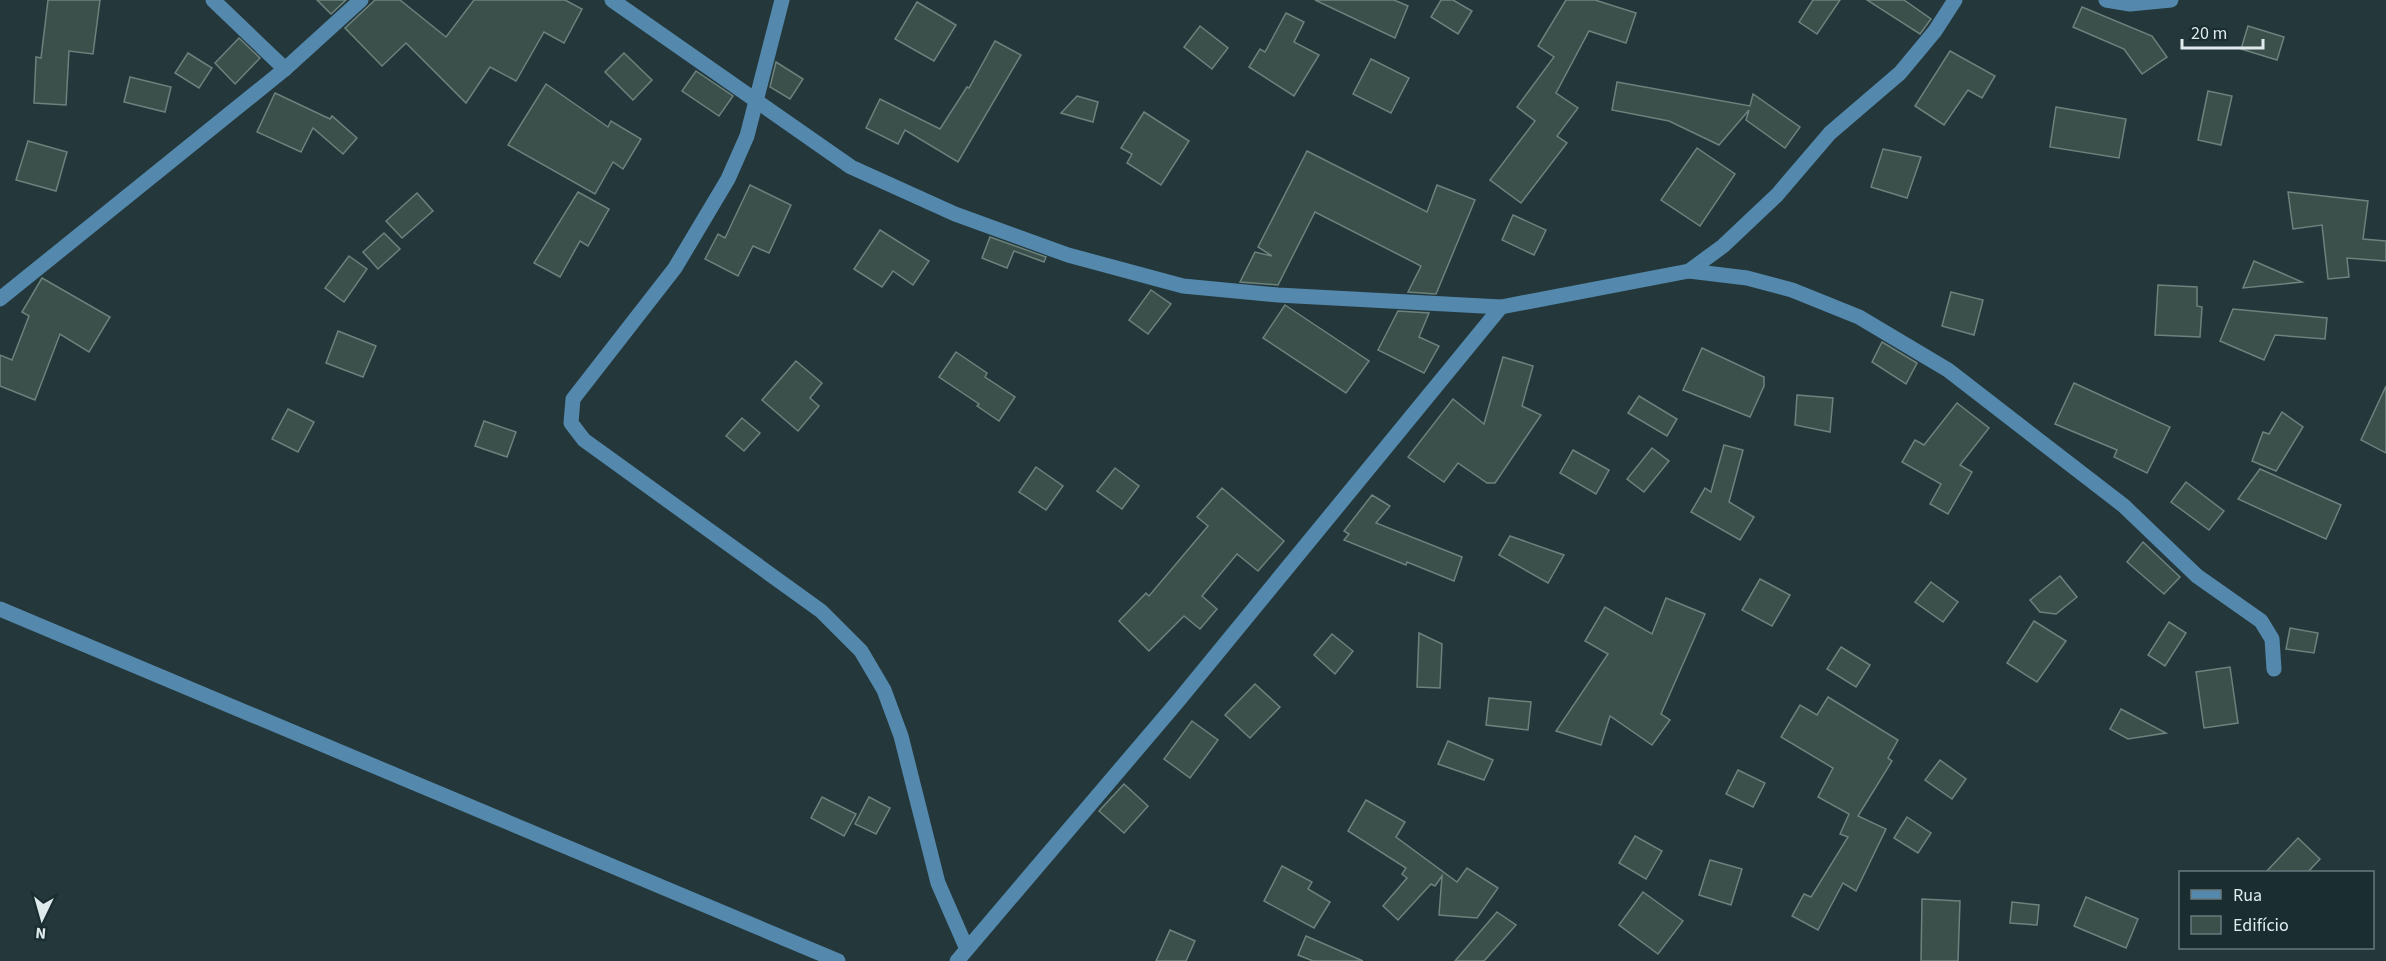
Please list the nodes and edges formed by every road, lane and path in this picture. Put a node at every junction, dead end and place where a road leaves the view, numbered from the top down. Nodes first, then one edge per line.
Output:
1 (213, 0) edge
2 (361, 0) edge
3 (612, 0) edge
4 (782, 0) edge
5 (1955, 0) edge
6 (2106, 0) edge
7 (2171, 0) edge
8 (285, 69) junction
9 (754, 99) junction
10 (1689, 271) junction
11 (0, 299) edge
12 (1501, 307) junction
13 (0, 609) edge
14 (2274, 669) dead end
15 (966, 947) junction
16 (838, 961) edge
17 (957, 961) edge

1 - 8 street
2 - 8 street
3 - 9 street
4 - 9 street
5 - 10 street
6 - 7 street
8 - 11 street
9 - 12 street
9 - 15 street
10 - 12 street
10 - 14 street
12 - 15 street
13 - 16 street
15 - 17 street

